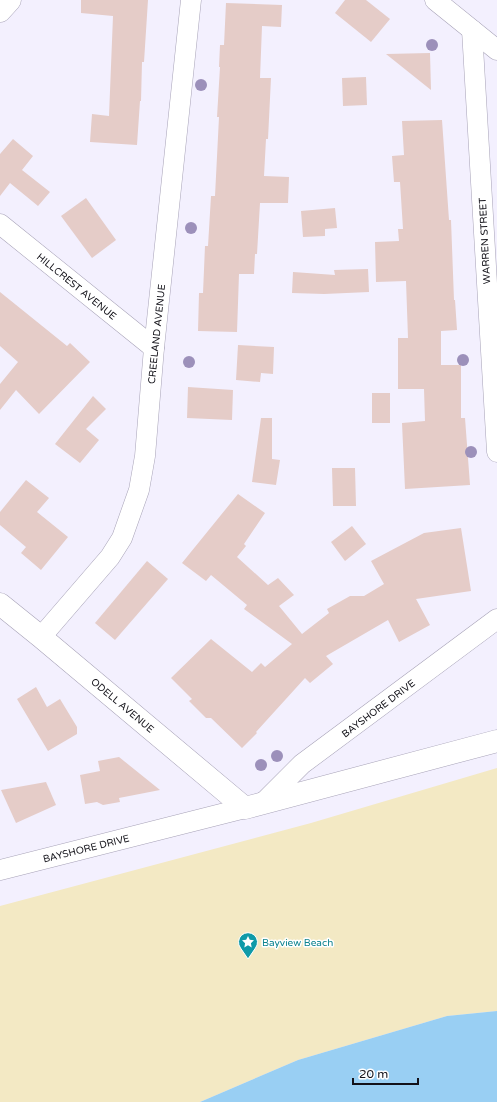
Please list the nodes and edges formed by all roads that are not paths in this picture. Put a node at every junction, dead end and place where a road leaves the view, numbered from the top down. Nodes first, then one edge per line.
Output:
1 (10, 0) edge
2 (191, 0) edge
3 (435, 0) edge
4 (0, 11) edge
5 (472, 30) junction
6 (497, 50) edge
7 (0, 224) edge
8 (154, 348) junction
9 (497, 452) edge
10 (0, 604) edge
11 (497, 619) edge
12 (42, 637) junction
13 (497, 742) edge
14 (254, 805) junction
15 (0, 870) edge

1 - 4 main road
2 - 8 street, CREELAND AVENUE
3 - 5 street
5 - 6 street
5 - 9 street, WARREN STREET
7 - 8 street, HILLCREST AVENUE
8 - 12 street, CREELAND AVENUE
10 - 12 main road, ODELL AVENUE
11 - 14 street, BAYSHORE DRIVE
12 - 14 main road, ODELL AVENUE
13 - 14 main road, BAYSHORE DRIVE
14 - 15 street, BAYSHORE DRIVE

